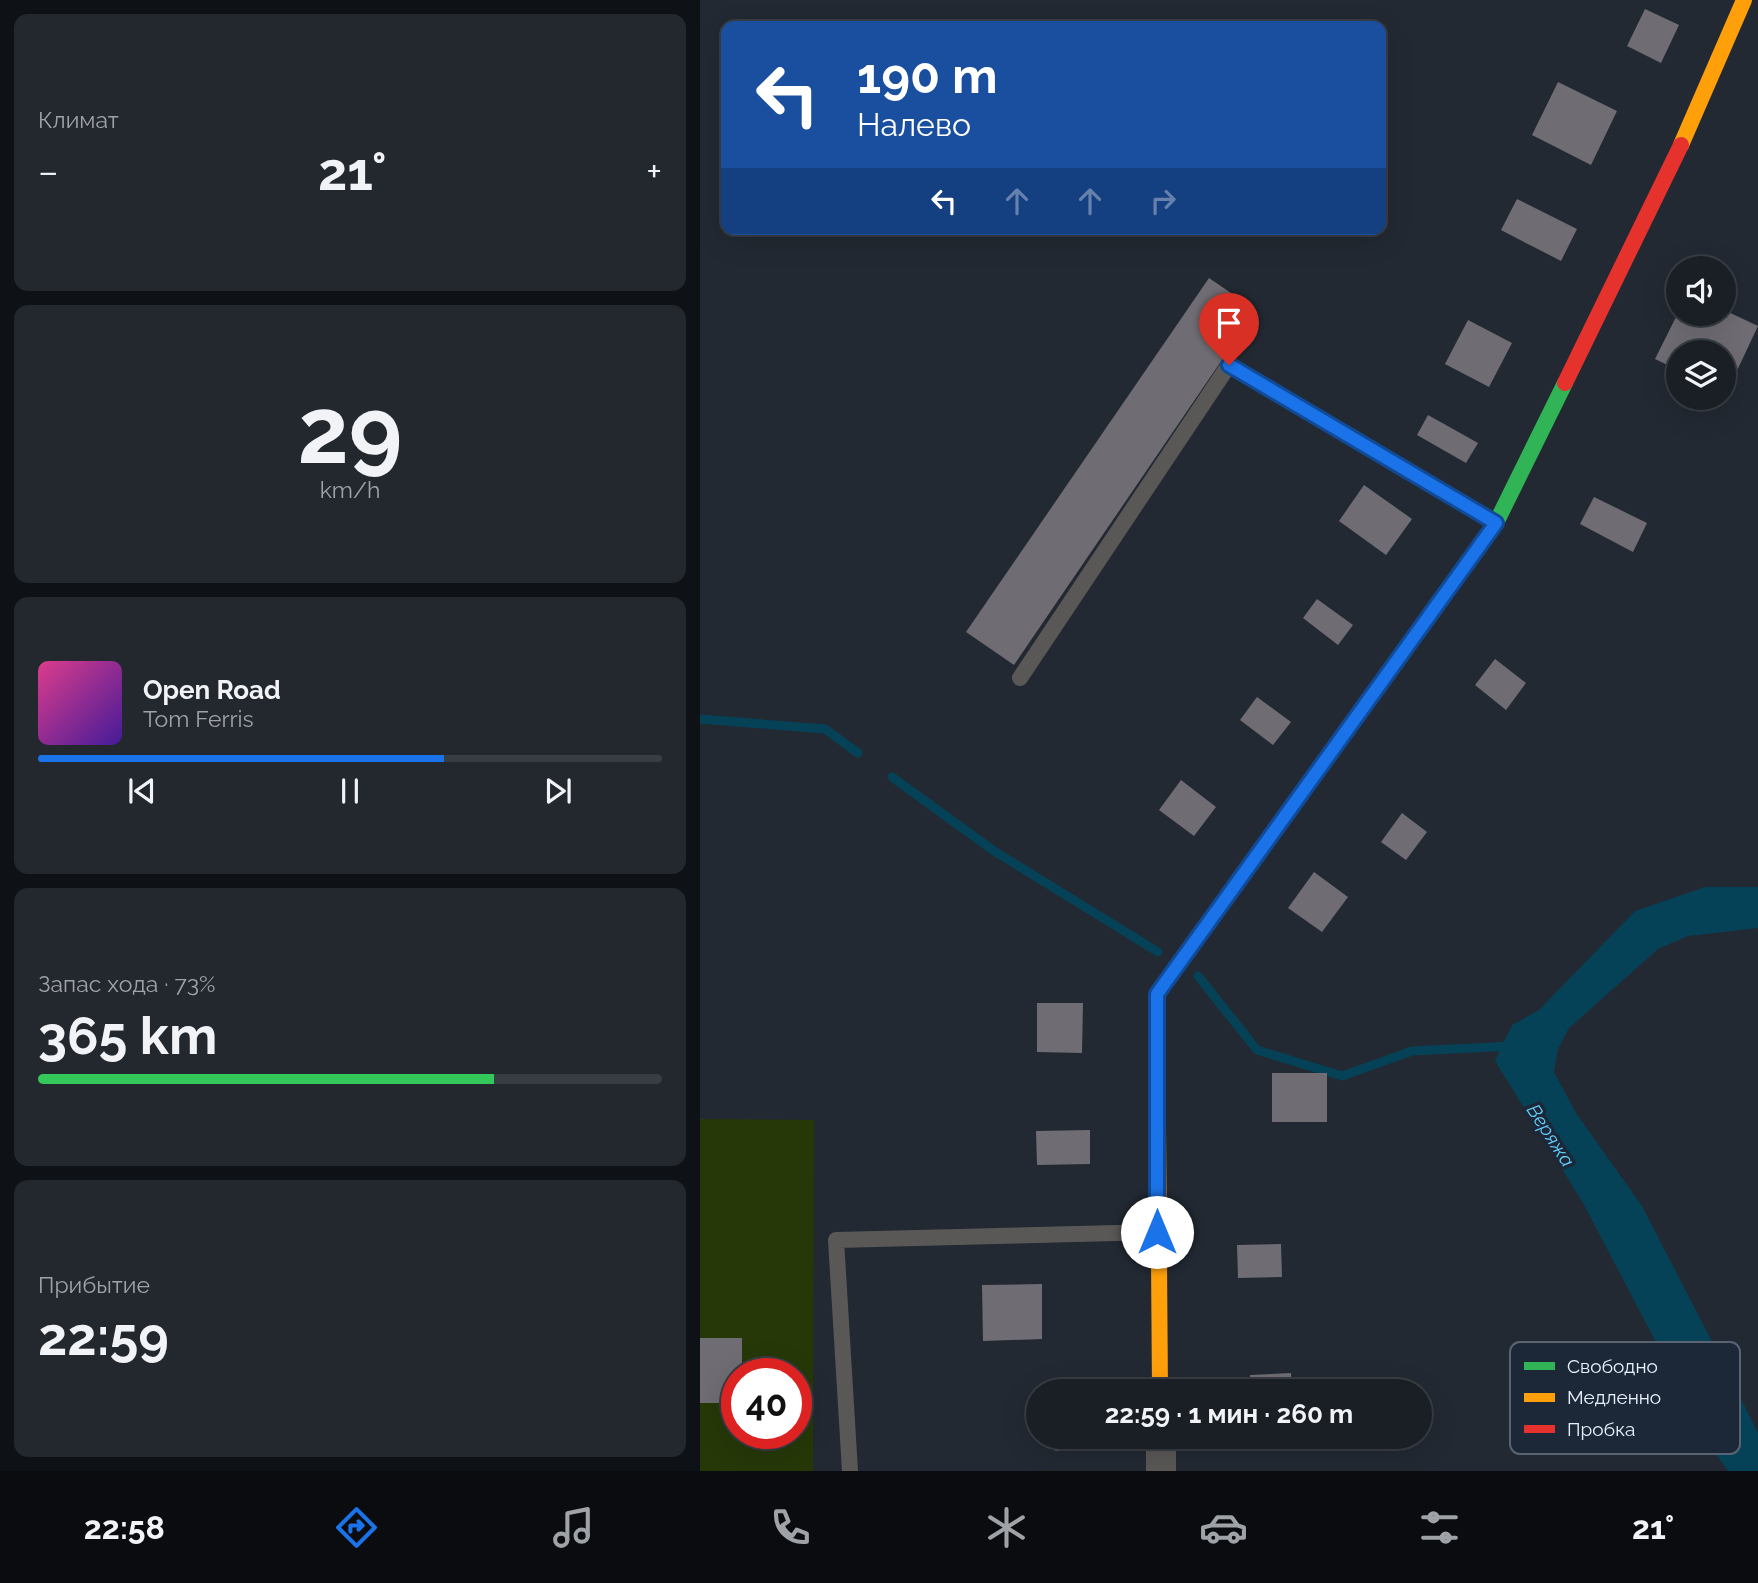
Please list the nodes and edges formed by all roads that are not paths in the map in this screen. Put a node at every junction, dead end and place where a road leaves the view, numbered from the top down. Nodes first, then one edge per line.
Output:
1 (1744, 0) edge
2 (1496, 523) junction
3 (1020, 678) dead end
4 (1157, 1232) junction
5 (1160, 1379) edge
6 (1161, 1449) edge
7 (850, 1471) edge
8 (1161, 1471) edge

1 - 2 street
2 - 3 lane
2 - 4 street
4 - 5 street
4 - 7 lane
6 - 8 street

